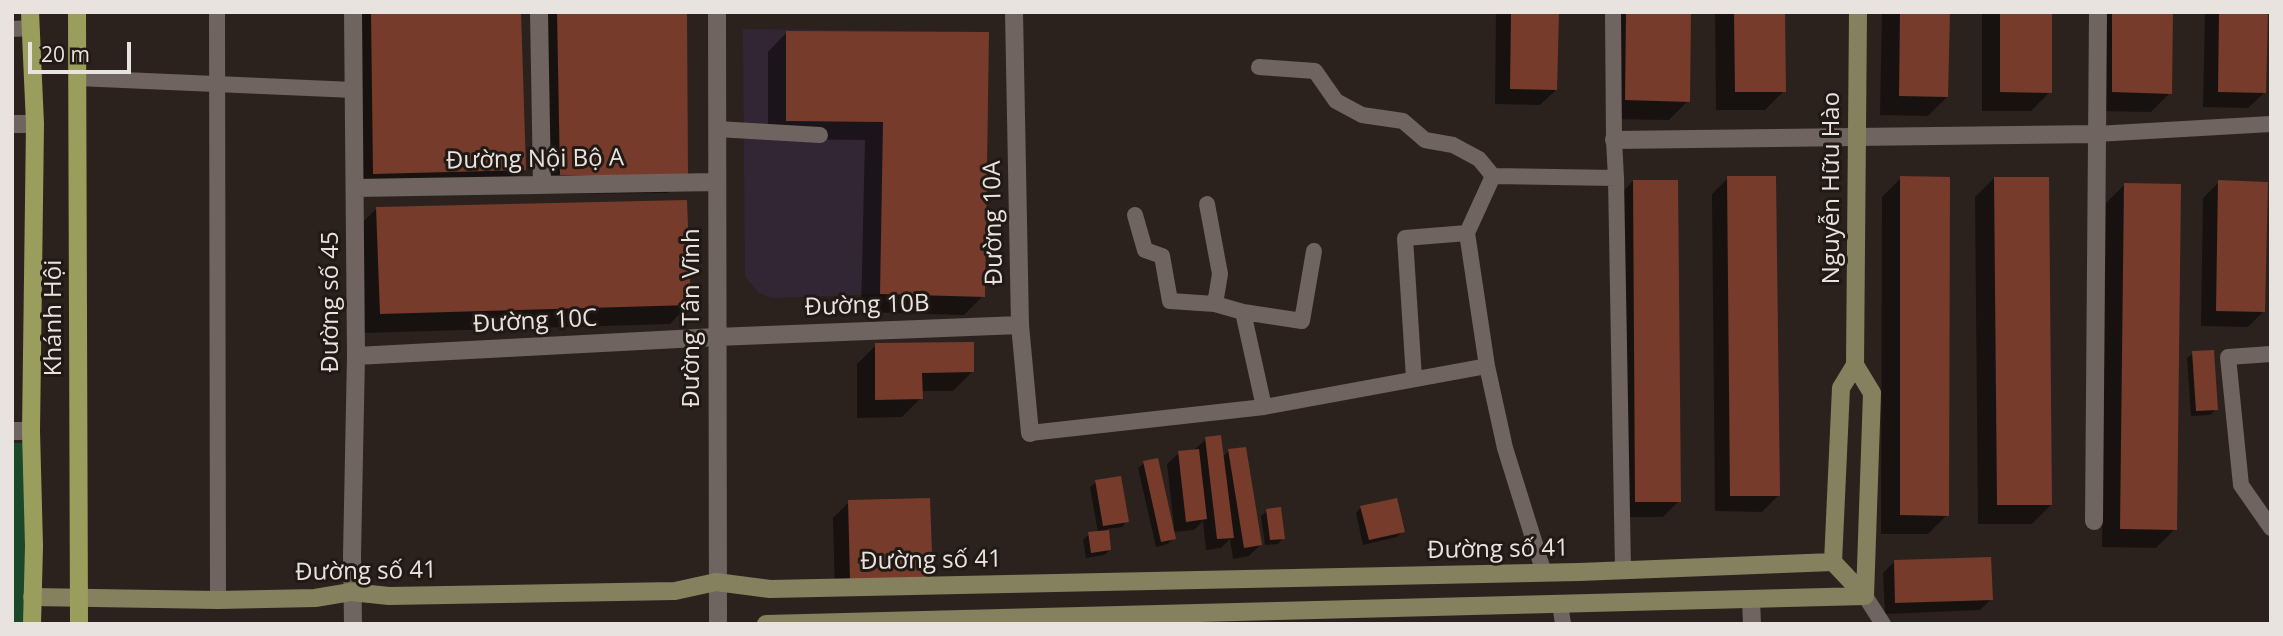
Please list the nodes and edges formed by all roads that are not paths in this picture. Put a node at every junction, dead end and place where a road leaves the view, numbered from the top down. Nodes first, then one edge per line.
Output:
1 (77, 12) edge
2 (217, 12) edge
3 (353, 12) edge
4 (539, 12) edge
5 (717, 12) edge
6 (1014, 12) edge
7 (1613, 12) edge
8 (1858, 12) edge
9 (2098, 12) edge
10 (31, 20) edge
11 (12, 29) edge
12 (1259, 67) dead end
13 (77, 78) junction
14 (218, 84) junction
15 (354, 90) junction
16 (12, 124) edge
17 (35, 124) junction
18 (2271, 124) edge
19 (717, 129) junction
20 (2096, 134) junction
21 (820, 135) dead end
22 (1855, 137) junction
23 (1614, 140) junction
24 (1493, 176) junction
25 (1616, 178) junction
26 (717, 182) junction
27 (542, 185) junction
28 (355, 188) junction
29 (1207, 204) dead end
30 (1135, 215) dead end
31 (1467, 233) junction
32 (1314, 251) dead end
33 (1215, 304) junction
34 (1243, 312) junction
35 (1020, 325) junction
36 (716, 337) junction
37 (2271, 354) edge
38 (356, 356) junction
39 (1855, 365) junction
40 (1487, 366) junction
41 (1413, 379) junction
42 (1264, 407) junction
43 (12, 431) edge
44 (32, 431) junction
45 (1030, 433) joint
46 (2095, 521) dead end
47 (2271, 528) edge
48 (1833, 562) junction
49 (1623, 570) junction
50 (1544, 573) junction
51 (716, 582) junction
52 (351, 592) junction
53 (1865, 596) junction
54 (32, 597) junction
55 (79, 598) junction
56 (218, 600) junction
57 (1751, 600) junction
58 (1560, 603) junction
59 (32, 624) edge
60 (79, 624) edge
61 (352, 624) edge
62 (718, 624) edge
63 (766, 624) edge
64 (1563, 624) edge
65 (1752, 624) edge
66 (1883, 624) edge

1 - 13 main road, Khánh Hội
2 - 14 lane
3 - 15 street, Đường số 45
4 - 27 street
5 - 19 street, Đường Tân Vĩnh
6 - 35 street, Đường 10A
7 - 23 lane
8 - 22 street, Nguyễn Hữu Hào
9 - 20 street
10 - 11 lane
10 - 17 main road, Khánh Hội
12 - 24 lane
13 - 14 lane
13 - 55 main road, Khánh Hội
14 - 15 lane
14 - 56 lane
15 - 28 street, Đường số 45
16 - 17 street
17 - 44 main road, Khánh Hội
18 - 20 lane
19 - 21 lane
19 - 26 street, Đường Tân Vĩnh
20 - 22 street
20 - 46 street
22 - 23 street
22 - 39 street, Nguyễn Hữu Hào
23 - 25 lane
24 - 25 lane
24 - 31 lane
25 - 49 lane
26 - 27 street, Đường Nội Bộ A
26 - 36 street, Đường Tân Vĩnh
27 - 28 street, Đường Nội Bộ A
28 - 38 street, Đường số 45
29 - 33 lane
30 - 33 lane
31 - 40 lane
31 - 41 lane
32 - 34 lane
33 - 34 lane
34 - 42 lane
35 - 36 street, Đường 10B
35 - 45 street, Đường 10A
36 - 38 street, Đường 10C
36 - 51 street, Đường Tân Vĩnh
37 - 47 lane
38 - 52 street, Đường số 45
39 - 48 street, Nguyễn Hữu Hào
39 - 53 street, Nguyễn Hữu Hào
40 - 41 lane
40 - 50 lane
41 - 42 lane
42 - 45 lane
43 - 44 street
44 - 54 main road, Khánh Hội
48 - 49 street, Đường số 41
48 - 53 street
49 - 50 street, Đường số 41
50 - 51 street, Đường số 41
51 - 52 street, Đường số 41
51 - 62 street, Đường Tân Vĩnh
52 - 56 street, Đường số 41
52 - 61 street
53 - 57 street
53 - 66 lane
54 - 55 street, Đường số 41
54 - 59 main road, Khánh Hội
55 - 56 street, Đường số 41
55 - 60 main road, Khánh Hội
57 - 58 street
57 - 65 street
58 - 63 street
58 - 64 lane

